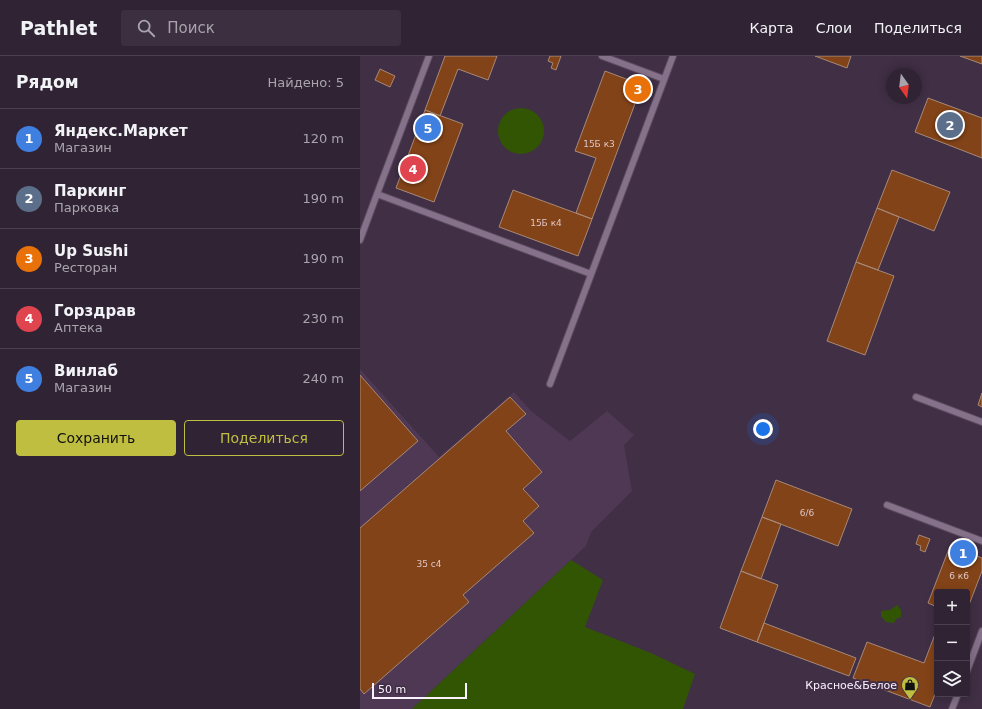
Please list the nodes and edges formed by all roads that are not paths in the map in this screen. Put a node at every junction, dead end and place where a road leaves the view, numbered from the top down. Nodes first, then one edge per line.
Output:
1 (429, 56) edge
2 (602, 56) edge
3 (673, 56) edge
4 (664, 79) junction
5 (377, 194) junction
6 (360, 240) edge
7 (591, 274) junction
8 (550, 384) dead end
9 (916, 397) dead end
10 (982, 422) edge
11 (887, 505) dead end
12 (982, 540) edge
13 (982, 631) edge
14 (970, 663) edge
15 (957, 697) edge
16 (952, 709) edge

1 - 5 lane
2 - 4 lane
3 - 4 lane
4 - 7 lane
5 - 6 lane
5 - 7 lane
7 - 8 lane
9 - 10 lane
11 - 12 lane
13 - 14 lane
15 - 16 lane

